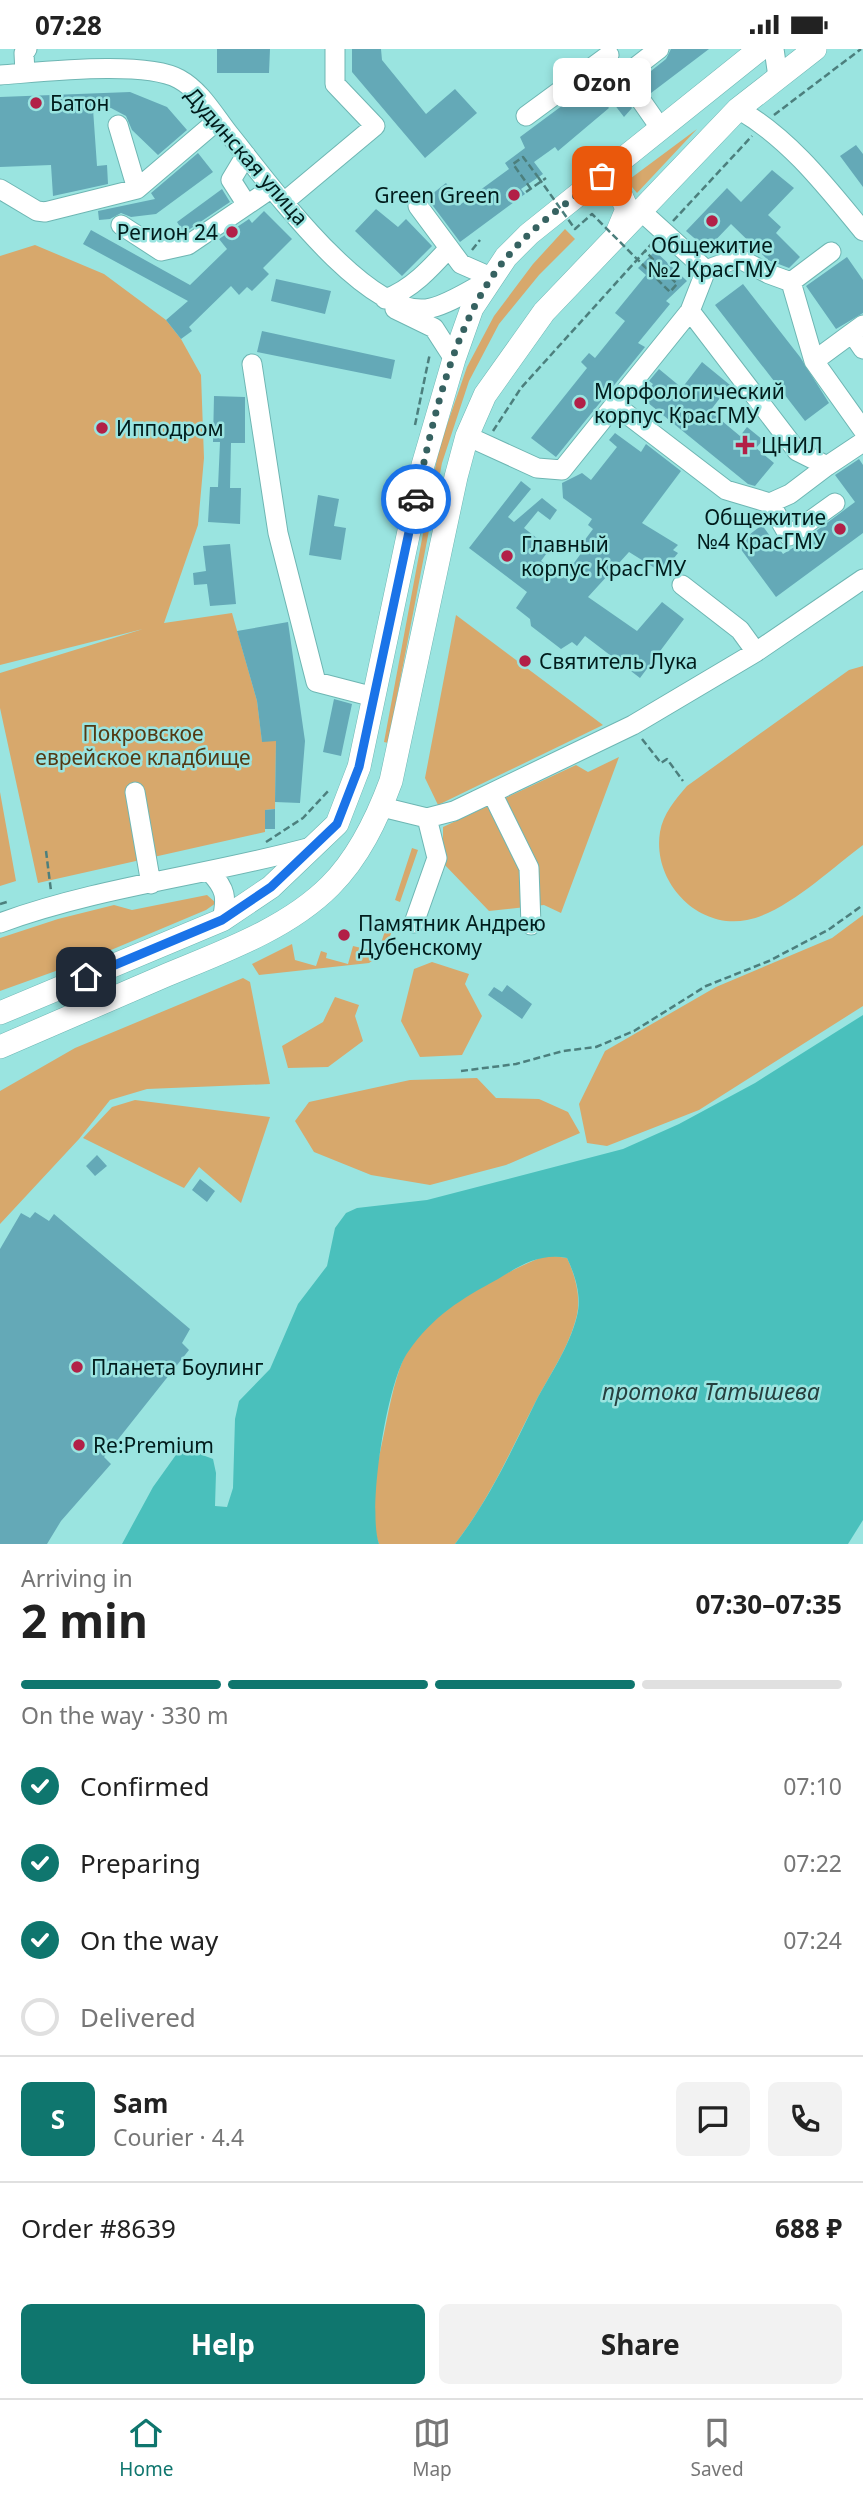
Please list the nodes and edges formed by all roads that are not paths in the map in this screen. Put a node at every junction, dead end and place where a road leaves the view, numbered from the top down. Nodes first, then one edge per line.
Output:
1 (27, 49) edge
2 (335, 49) edge
3 (659, 49) edge
4 (761, 49) edge
5 (774, 49) edge
6 (815, 49) edge
7 (610, 55) dead end
8 (25, 73) junction
9 (0, 75) edge
10 (778, 77) junction
11 (738, 109) junction
12 (526, 116) dead end
13 (218, 120) junction
14 (118, 125) dead end
15 (661, 129) junction
16 (246, 155) junction
17 (0, 189) edge
18 (137, 189) junction
19 (582, 191) junction
20 (278, 195) junction
21 (247, 205) junction
22 (418, 206) dead end
23 (642, 212) junction
24 (121, 225) dead end
25 (863, 231) edge
26 (617, 236) junction
27 (831, 252) dead end
28 (455, 256) junction
29 (706, 270) junction
30 (494, 278) junction
31 (791, 282) junction
32 (384, 299) junction
33 (690, 311) junction
34 (859, 335) edge
35 (454, 359) junction
36 (814, 361) junction
37 (252, 364) dead end
38 (615, 405) junction
39 (863, 430) edge
40 (467, 436) junction
41 (863, 442) edge
42 (827, 466) junction
43 (770, 503) junction
44 (835, 503) dead end
45 (863, 579) edge
46 (682, 585) dead end
47 (756, 652) junction
48 (374, 697) junction
49 (135, 792) dead end
50 (492, 793) junction
51 (382, 807) junction
52 (427, 818) junction
53 (318, 845) junction
54 (210, 872) junction
55 (151, 884) junction
56 (222, 920) junction
57 (0, 923) edge
58 (414, 923) dead end
59 (531, 925) dead end
60 (0, 1013) edge
61 (0, 1047) edge

1 - 8 street
2 - 20 street
3 - 15 street
4 - 15 main road
5 - 10 street
6 - 10 main road
7 - 12 street
8 - 9 street, Дудинская улица
8 - 13 street, Дудинская улица
10 - 11 main road
11 - 23 main road
11 - 25 street
13 - 16 street, Дудинская улица
13 - 18 street
14 - 18 street
15 - 19 main road
16 - 20 street, Дудинская улица
16 - 21 street
17 - 18 street
19 - 26 main road
19 - 30 main road
20 - 21 street
20 - 32 street, Дудинская улица
21 - 24 street
22 - 28 street
23 - 26 main road
23 - 29 street
26 - 40 main road
27 - 31 street
28 - 30 street
28 - 32 street
29 - 31 street
29 - 33 street
30 - 32 street
30 - 35 main road
31 - 36 street
32 - 35 street, Дудинская улица
33 - 38 street
33 - 42 street
34 - 36 street
35 - 48 main road
36 - 39 street
37 - 48 street
38 - 40 street
38 - 43 street
40 - 51 main road
41 - 42 street
42 - 43 street
43 - 44 street
45 - 47 street
46 - 47 street
47 - 50 street
48 - 53 main road
49 - 55 street
50 - 52 street
50 - 59 street
51 - 52 street
51 - 61 main road
52 - 58 street
53 - 54 street
53 - 56 main road
54 - 55 street
54 - 56 street
55 - 57 street
56 - 60 main road

